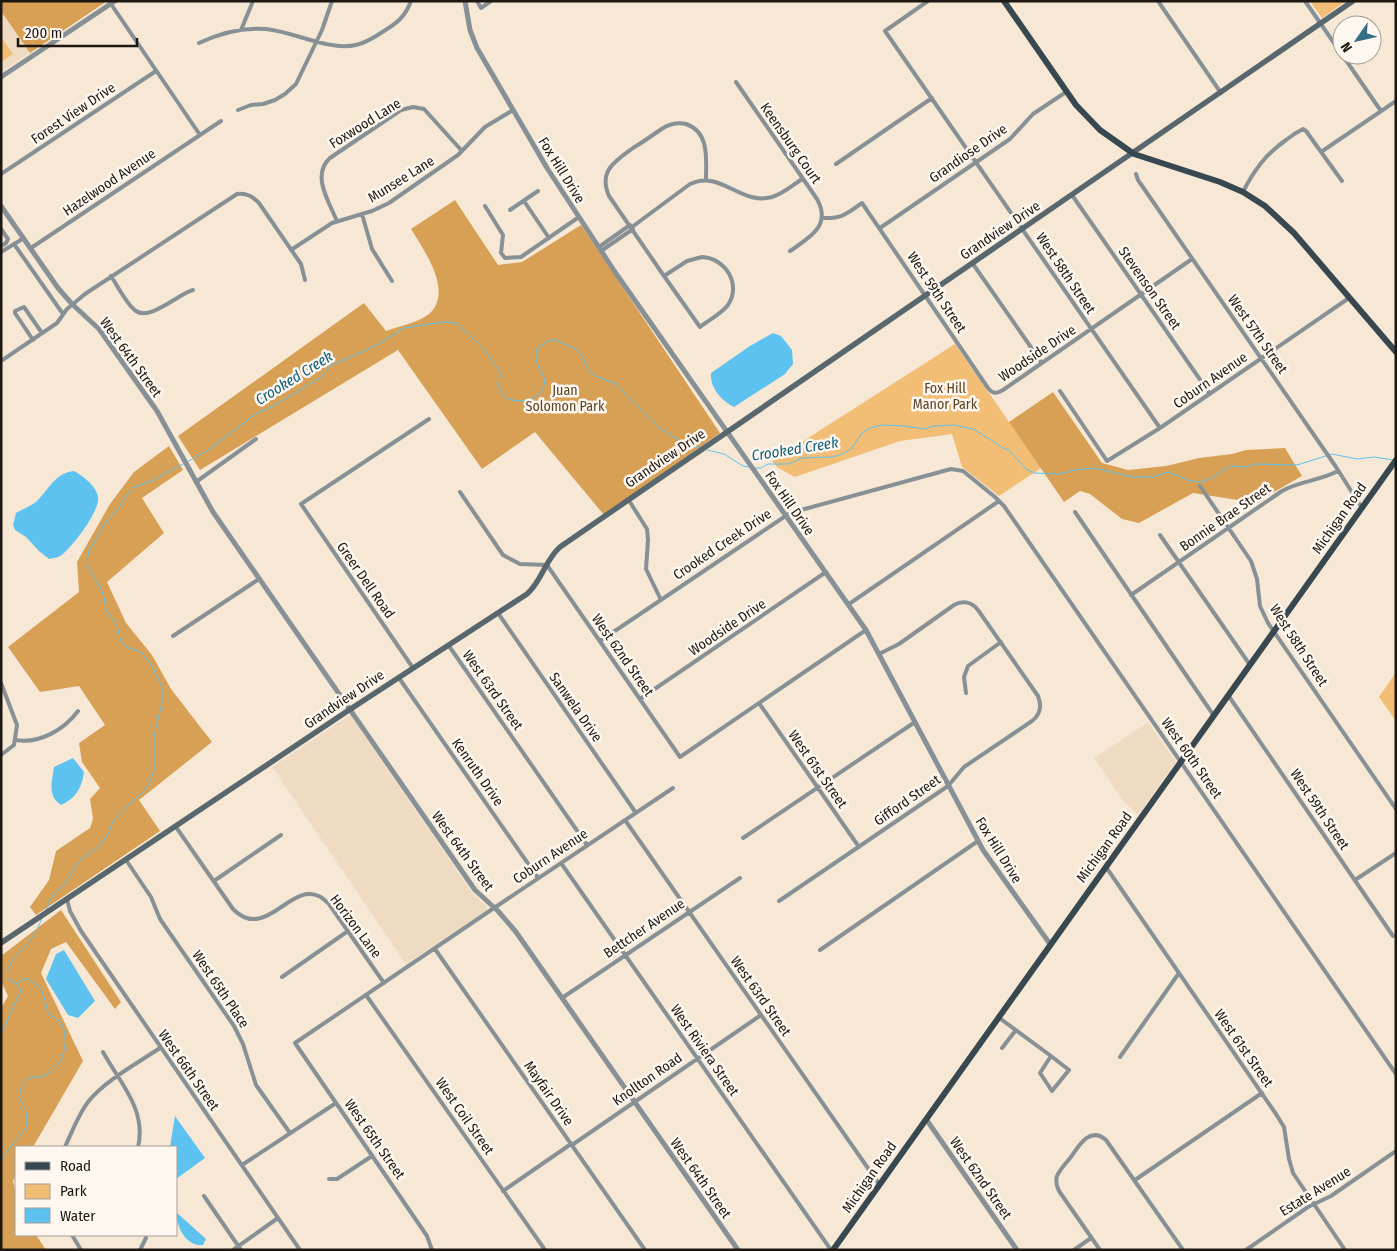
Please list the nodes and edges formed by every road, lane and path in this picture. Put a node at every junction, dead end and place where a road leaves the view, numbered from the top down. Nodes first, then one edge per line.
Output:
1 (254, 1) edge
2 (332, 1) edge
3 (411, 1) edge
4 (465, 1) edge
5 (477, 1) edge
6 (490, 1) edge
7 (928, 1) edge
8 (1004, 1) edge
9 (1158, 1) edge
10 (1305, 1) edge
11 (1353, 1) edge
12 (113, 2) edge
13 (1320, 24) junction
14 (241, 30) junction
15 (317, 41) junction
16 (199, 43) dead end
17 (156, 71) junction
18 (1, 78) edge
19 (736, 82) dead end
20 (1066, 92) junction
21 (1221, 93) junction
22 (932, 98) junction
23 (1396, 101) edge
24 (238, 110) dead end
25 (513, 110) junction
26 (1380, 111) junction
27 (220, 121) dead end
28 (200, 135) junction
29 (462, 152) junction
30 (1321, 152) junction
31 (1134, 154) junction
32 (976, 162) junction
33 (836, 164) dead end
34 (1, 174) edge
35 (1136, 174) dead end
36 (802, 179) junction
37 (706, 180) junction
38 (1342, 182) dead end
39 (538, 191) dead end
40 (1243, 192) junction
41 (1072, 195) junction
42 (524, 201) junction
43 (1, 206) edge
44 (484, 206) dead end
45 (510, 210) dead end
46 (362, 214) junction
47 (580, 217) junction
48 (822, 218) junction
49 (337, 221) junction
50 (632, 227) junction
51 (880, 228) junction
52 (1, 229) edge
53 (1023, 230) junction
54 (24, 238) junction
55 (549, 238) junction
56 (14, 244) junction
57 (1, 246) edge
58 (30, 248) junction
59 (600, 249) junction
60 (291, 250) junction
61 (790, 251) dead end
62 (1, 252) edge
63 (1192, 259) junction
64 (973, 264) junction
65 (111, 276) junction
66 (664, 276) junction
67 (305, 280) dead end
68 (392, 281) dead end
69 (193, 290) dead end
70 (926, 295) junction
71 (1141, 295) junction
72 (1349, 298) junction
73 (72, 304) junction
74 (63, 314) junction
75 (1091, 330) junction
76 (42, 333) junction
77 (32, 340) junction
78 (1396, 352) edge
79 (1261, 359) junction
80 (1, 361) edge
81 (1042, 363) junction
82 (1060, 391) dead end
83 (993, 393) joint
84 (1210, 394) junction
85 (429, 419) dead end
86 (1160, 428) junction
87 (726, 432) junction
88 (256, 439) dead end
89 (1396, 460) edge
90 (956, 469) joint
91 (1337, 469) junction
92 (196, 482) junction
93 (1200, 486) dead end
94 (460, 492) dead end
95 (628, 499) junction
96 (999, 501) junction
97 (1362, 508) junction
98 (1074, 512) dead end
99 (785, 516) junction
100 (1228, 528) junction
101 (1160, 535) dead end
102 (1179, 562) junction
103 (547, 565) junction
104 (826, 572) junction
105 (259, 579) junction
106 (1131, 595) junction
107 (661, 600) junction
108 (849, 604) junction
109 (498, 613) junction
110 (866, 630) junction
111 (1274, 631) junction
112 (173, 636) dead end
113 (600, 641) junction
114 (1001, 642) junction
115 (449, 646) junction
116 (880, 654) junction
117 (1250, 665) junction
118 (413, 668) junction
119 (399, 678) junction
120 (1, 683) edge
121 (3, 693) edge
122 (966, 693) dead end
123 (1228, 695) junction
124 (640, 699) junction
125 (759, 704) junction
126 (350, 710) junction
127 (78, 711) dead end
128 (1214, 716) junction
129 (915, 722) junction
130 (16, 740) junction
131 (1, 754) edge
132 (1181, 762) junction
133 (948, 786) junction
134 (818, 787) junction
135 (674, 788) dead end
136 (1396, 809) edge
137 (636, 813) junction
138 (625, 820) junction
139 (176, 827) junction
140 (281, 835) dead end
141 (743, 838) dead end
142 (978, 841) junction
143 (587, 845) junction
144 (859, 847) junction
145 (1396, 852) edge
146 (126, 860) junction
147 (561, 863) junction
148 (1106, 867) junction
149 (538, 878) junction
150 (740, 878) dead end
151 (1356, 880) junction
152 (214, 881) junction
153 (67, 899) junction
154 (779, 901) dead end
155 (494, 908) junction
156 (688, 912) junction
157 (348, 931) junction
158 (1393, 936) dead end
159 (1, 943) edge
160 (1050, 944) junction
161 (435, 949) junction
162 (820, 950) dead end
163 (625, 955) junction
164 (1180, 973) junction
165 (282, 977) dead end
166 (384, 983) junction
167 (366, 995) junction
168 (562, 998) junction
169 (761, 1016) junction
170 (998, 1017) junction
171 (1016, 1030) junction
172 (295, 1044) joint
173 (160, 1048) junction
174 (1002, 1048) dead end
175 (103, 1052) dead end
176 (1051, 1056) junction
177 (1120, 1057) dead end
178 (697, 1058) junction
179 (1396, 1074) edge
180 (117, 1077) junction
181 (1262, 1093) junction
182 (634, 1102) junction
183 (336, 1103) junction
184 (926, 1119) junction
185 (290, 1133) junction
186 (571, 1145) junction
187 (66, 1146) edge
188 (138, 1146) edge
189 (1396, 1151) edge
190 (372, 1156) junction
191 (242, 1166) junction
192 (329, 1179) dead end
193 (1135, 1180) junction
194 (879, 1184) junction
195 (503, 1191) junction
196 (204, 1196) dead end
197 (1314, 1204) junction
198 (278, 1218) junction
199 (73, 1236) edge
200 (146, 1238) dead end
201 (1092, 1238) junction
202 (240, 1248) edge
203 (81, 1250) edge
204 (140, 1250) edge
205 (233, 1250) edge
206 (300, 1250) edge
207 (432, 1250) edge
208 (545, 1250) edge
209 (645, 1250) edge
210 (738, 1250) edge
211 (832, 1250) edge
212 (1017, 1250) edge
213 (1074, 1250) edge
214 (1100, 1250) edge
215 (1183, 1250) edge
216 (1246, 1250) edge
217 (1345, 1250) edge

1 - 14 street
2 - 15 street
3 - 15 street
4 - 25 street, Fox Hill Drive
5 - 6 street
7 - 22 street, West 58th Street
8 - 20 main road
9 - 21 street
10 - 13 street
11 - 13 main road, Grandview Drive
12 - 17 street
12 - 18 street
13 - 21 main road, Grandview Drive
13 - 26 street
14 - 15 street
14 - 16 street
15 - 24 street
17 - 28 street
17 - 34 street, Forest View Drive
19 - 36 street, Keensburg Court
20 - 31 main road
20 - 32 street, Grandiose Drive
21 - 31 main road, Grandview Drive
22 - 32 street, West 58th Street
22 - 33 street
23 - 26 street
25 - 29 street, Munsee Lane
25 - 47 street, Fox Hill Drive
26 - 30 street
27 - 28 street, Hazelwood Avenue
28 - 58 street, Hazelwood Avenue
29 - 46 street, Munsee Lane
29 - 49 street, Foxwood Lane
30 - 38 street
30 - 40 street
31 - 40 main road
31 - 41 main road, Grandview Drive
32 - 51 street, Grandiose Drive
32 - 53 street, West 58th Street
35 - 63 street, West 57th Street
36 - 37 street
36 - 48 street, Keensburg Court
37 - 50 street
37 - 50 street
39 - 42 street
40 - 72 main road
41 - 53 main road, Grandview Drive
41 - 71 street, Stevenson Street
42 - 45 street
42 - 55 street
43 - 54 street, West 64th Street
44 - 55 street
46 - 49 street, Munsee Lane
46 - 68 street
47 - 55 street
47 - 59 street, Fox Hill Drive
48 - 51 street, West 59th Street
48 - 61 street
49 - 60 street, Munsee Lane
50 - 59 street
50 - 66 street
51 - 70 street, West 59th Street
52 - 57 street
53 - 64 main road, Grandview Drive
53 - 75 street, West 58th Street
54 - 56 street
54 - 58 street, West 64th Street
56 - 62 street
56 - 74 street
58 - 73 street, West 64th Street
59 - 87 street, Fox Hill Drive
60 - 65 street
60 - 67 street
63 - 71 street, Woodside Drive
63 - 79 street, West 57th Street
64 - 70 main road, Grandview Drive
64 - 81 street
65 - 69 street
65 - 73 street
66 - 66 street
70 - 83 street, West 59th Street
70 - 87 main road, Grandview Drive
71 - 75 street, Woodside Drive
71 - 84 street, Stevenson Street
72 - 78 main road
72 - 79 street, Coburn Avenue
73 - 74 street
73 - 92 street, West 64th Street
74 - 76 street
75 - 81 street, Woodside Drive
75 - 86 street, West 58th Street
76 - 77 street
76 - 77 street
77 - 80 street
79 - 84 street, Coburn Avenue
79 - 91 street, West 57th Street
81 - 83 street, Woodside Drive
82 - 86 street, Coburn Avenue
84 - 86 street, Coburn Avenue
85 - 118 street, Greer Dell Road
87 - 95 main road, Grandview Drive
87 - 99 street, Fox Hill Drive
88 - 92 street
89 - 97 main road, Michigan Road
90 - 96 street, West 60th Street
90 - 99 street, Crooked Creek Drive
91 - 97 street, West 57th Street
91 - 100 street, Bonnie Brae Street
92 - 105 street, West 64th Street
93 - 100 street, West 58th Street
94 - 103 street
95 - 103 main road, Grandview Drive
95 - 107 street
96 - 108 street
96 - 132 street, West 60th Street
97 - 111 main road, Michigan Road
98 - 106 street
99 - 104 street, Fox Hill Drive
99 - 107 street, Crooked Creek Drive
100 - 102 street, Bonnie Brae Street
100 - 111 street, West 58th Street
101 - 102 street
102 - 106 street, Bonnie Brae Street
102 - 117 street
103 - 109 main road, Grandview Drive
103 - 113 street, West 62nd Street
104 - 108 street, Fox Hill Drive
104 - 124 street, Woodside Drive
105 - 112 street
105 - 126 street, West 64th Street
106 - 128 street
107 - 113 street, Crooked Creek Drive
108 - 110 street, Fox Hill Drive
109 - 115 main road, Grandview Drive
109 - 137 street, Sanwela Drive
110 - 116 street, Fox Hill Drive
110 - 125 street
111 - 117 main road, Michigan Road
111 - 136 street, West 58th Street
113 - 124 street, West 62nd Street
114 - 116 street
114 - 122 street
114 - 133 street, Gifford Street
115 - 118 main road, Grandview Drive
115 - 143 street, West 63rd Street
116 - 129 street, Fox Hill Drive
117 - 123 main road, Michigan Road
118 - 119 main road, Grandview Drive
119 - 126 main road, Grandview Drive
119 - 149 street, Kenruth Drive
120 - 121 street
121 - 130 street
123 - 128 main road, Michigan Road
123 - 151 street, West 59th Street
124 - 125 street, West 62nd Street
125 - 134 street, West 61st Street
126 - 139 main road, Grandview Drive
126 - 155 street, West 64th Street
127 - 130 street
128 - 132 main road, Michigan Road
129 - 133 street, Fox Hill Drive
129 - 134 street
130 - 131 street
132 - 148 main road, Michigan Road
132 - 179 street, West 60th Street
133 - 142 street, Fox Hill Drive
133 - 144 street, Gifford Street
134 - 141 street
134 - 144 street, West 61st Street
135 - 137 street, Coburn Avenue
137 - 138 street, Coburn Avenue
138 - 143 street, Coburn Avenue
138 - 156 street, West 63rd Street
139 - 146 main road, Grandview Drive
139 - 152 street, Horizon Lane
140 - 152 street
142 - 160 street, Fox Hill Drive
142 - 162 street
143 - 147 street, Coburn Avenue
144 - 154 street, Gifford Street
145 - 151 street
146 - 153 main road, Grandview Drive
146 - 185 street, West 65th Place
147 - 149 street, Coburn Avenue
147 - 163 street, West Riviera Street
148 - 160 main road, Michigan Road
148 - 164 street, West 61st Street
149 - 155 street, Coburn Avenue
150 - 156 street, Bettcher Avenue
151 - 158 street, West 59th Street
152 - 157 street, Horizon Lane
153 - 159 main road, Grandview Drive
153 - 173 street, West 66th Street
155 - 161 street, Coburn Avenue
155 - 168 street, West 64th Street
156 - 163 street, Bettcher Avenue
156 - 169 street, West 63rd Street
157 - 165 street
157 - 166 street, Horizon Lane
160 - 170 main road, Michigan Road
161 - 166 street, Coburn Avenue
161 - 186 street, Mayfair Drive
163 - 168 street, Bettcher Avenue
163 - 178 street, West Riviera Street
164 - 177 street
164 - 181 street, West 61st Street
166 - 167 street, Coburn Avenue
167 - 172 street, Coburn Avenue
167 - 195 street, West Coil Street
168 - 182 street, West 64th Street
169 - 178 street, Knollton Road
169 - 194 street, West 63rd Street
170 - 171 street
170 - 184 main road, Michigan Road
171 - 174 street
171 - 176 street
172 - 183 street, West 65th Street
173 - 180 street
173 - 191 street, West 66th Street
175 - 180 street
176 - 176 street
178 - 182 street, Knollton Road
178 - 211 street, West Riviera Street
180 - 187 street
180 - 188 street
181 - 193 street
181 - 197 street, West 61st Street
182 - 186 street, Knollton Road
182 - 210 street, West 64th Street
183 - 185 street
183 - 190 street, West 65th Street
184 - 194 main road, Michigan Road
184 - 212 street, West 62nd Street
185 - 191 street
186 - 195 street, Knollton Road
186 - 209 street, Mayfair Drive
189 - 197 street, Estate Avenue
190 - 192 street
190 - 207 street, West 65th Street
191 - 198 street, West 66th Street
193 - 201 street
193 - 215 street
194 - 211 main road, Michigan Road
195 - 208 street, West Coil Street
196 - 202 street
197 - 216 street, Estate Avenue
197 - 217 street, West 61st Street
198 - 202 street
198 - 206 street, West 66th Street
199 - 203 street
200 - 204 street
201 - 213 street
201 - 214 street
202 - 205 street

